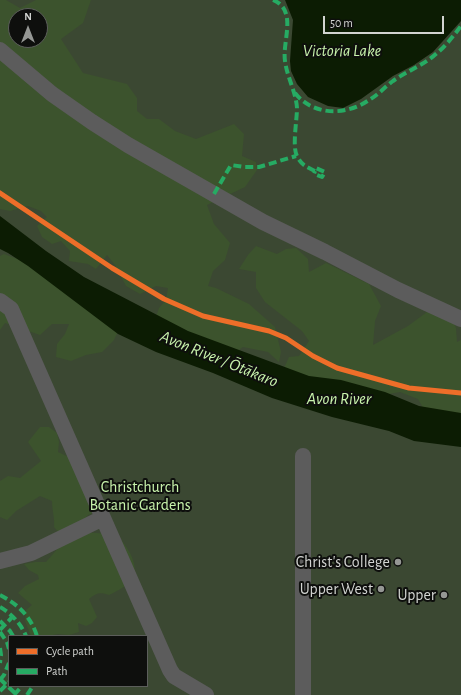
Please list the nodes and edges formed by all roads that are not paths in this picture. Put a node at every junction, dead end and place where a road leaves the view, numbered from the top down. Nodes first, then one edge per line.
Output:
1 (0, 50) edge
2 (0, 301) edge
3 (461, 319) edge
4 (303, 456) dead end
5 (103, 518) junction
6 (0, 561) edge
7 (206, 695) edge
8 (303, 695) edge

1 - 3 lane
2 - 5 lane
4 - 8 lane
5 - 6 lane
5 - 7 lane

